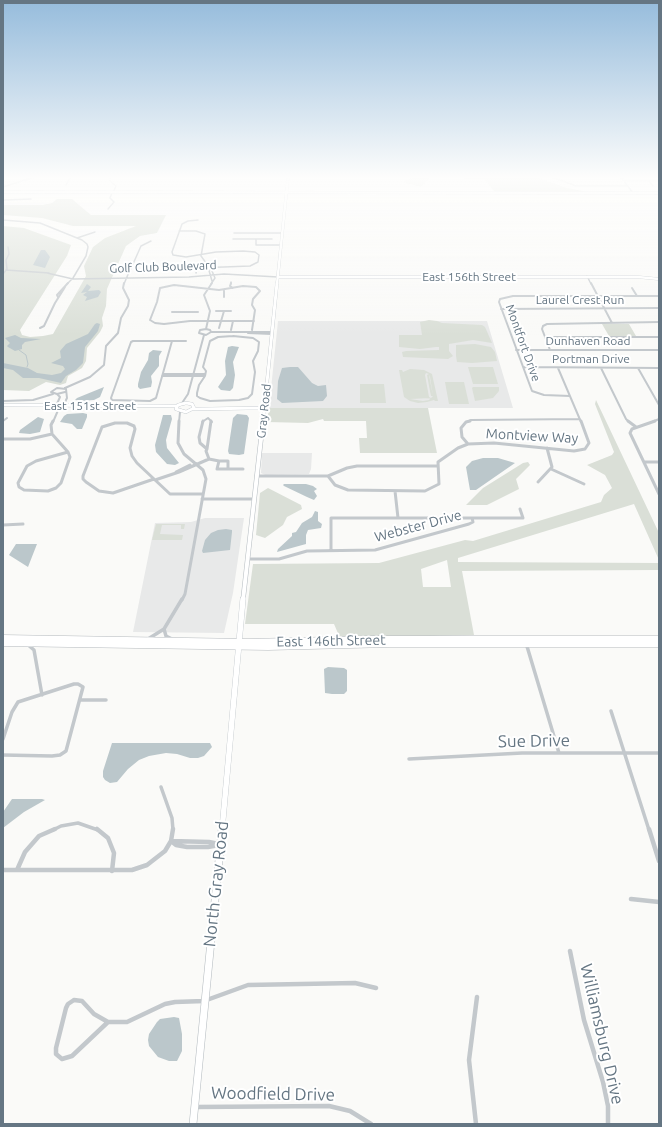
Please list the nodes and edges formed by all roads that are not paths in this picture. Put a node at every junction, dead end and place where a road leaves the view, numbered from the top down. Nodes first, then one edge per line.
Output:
1 (55, 230) edge
2 (282, 230) edge
3 (179, 231) joint
4 (95, 232) dead end
5 (234, 233) dead end
6 (257, 233) junction
7 (282, 233) junction
8 (77, 238) junction
9 (233, 239) dead end
10 (256, 239) junction
11 (272, 239) dead end
12 (151, 241) dead end
13 (281, 245) junction
14 (8, 247) dead end
15 (138, 253) junction
16 (201, 255) junction
17 (136, 256) junction
18 (208, 267) junction
19 (6, 270) junction
20 (213, 271) junction
21 (209, 272) junction
22 (196, 273) dead end
23 (3, 274) edge
24 (210, 275) junction
25 (214, 275) junction
26 (587, 276) junction
27 (278, 277) junction
28 (74, 278) junction
29 (126, 279) junction
30 (659, 279) edge
31 (212, 281) junction
32 (231, 282) dead end
33 (233, 288) junction
34 (632, 288) dead end
35 (207, 289) junction
36 (222, 290) junction
37 (597, 296) junction
38 (637, 296) junction
39 (659, 296) edge
40 (224, 297) dead end
41 (659, 308) edge
42 (501, 309) junction
43 (604, 309) junction
44 (216, 311) dead end
45 (224, 311) junction
46 (231, 311) dead end
47 (172, 312) dead end
48 (185, 312) junction
49 (198, 312) dead end
50 (185, 321) junction
51 (208, 321) junction
52 (221, 321) junction
53 (233, 321) junction
54 (254, 321) junction
55 (659, 322) edge
56 (612, 323) junction
57 (40, 328) dead end
58 (220, 328) dead end
59 (206, 329) junction
60 (231, 330) dead end
61 (252, 330) dead end
62 (211, 332) junction
63 (272, 333) junction
64 (204, 335) junction
65 (659, 337) edge
66 (545, 338) junction
67 (172, 340) junction
68 (186, 340) dead end
69 (516, 350) junction
70 (550, 350) junction
71 (659, 350) edge
72 (523, 368) junction
73 (558, 368) junction
74 (601, 368) junction
75 (638, 368) junction
76 (659, 368) edge
77 (162, 375) junction
78 (193, 375) junction
79 (205, 375) junction
80 (65, 388) junction
81 (65, 392) junction
82 (53, 394) junction
83 (57, 394) junction
84 (188, 394) junction
85 (570, 396) junction
86 (3, 401) edge
87 (182, 403) junction
88 (659, 405) edge
89 (3, 406) edge
90 (63, 406) junction
91 (192, 406) junction
92 (58, 407) junction
93 (176, 408) junction
94 (265, 408) junction
95 (180, 412) junction
96 (188, 412) junction
97 (7, 418) dead end
98 (580, 419) junction
99 (659, 419) edge
100 (3, 421) edge
101 (180, 422) junction
102 (636, 427) junction
103 (52, 434) junction
104 (3, 439) edge
105 (468, 444) junction
106 (547, 448) junction
107 (206, 449) junction
108 (68, 452) junction
109 (209, 458) junction
110 (219, 461) junction
111 (644, 462) junction
112 (659, 462) edge
113 (196, 463) junction
114 (438, 466) junction
115 (228, 469) junction
116 (243, 469) dead end
117 (551, 469) junction
118 (256, 476) junction
119 (328, 476) junction
120 (154, 479) junction
121 (538, 482) dead end
122 (584, 484) dead end
123 (395, 491) junction
124 (203, 494) junction
125 (659, 494) edge
126 (202, 499) junction
127 (254, 499) junction
128 (520, 509) dead end
129 (398, 518) junction
130 (472, 518) junction
131 (3, 524) edge
132 (23, 524) dead end
133 (331, 550) junction
134 (247, 559) junction
135 (164, 629) junction
136 (3, 638) edge
137 (659, 639) edge
138 (141, 641) junction
139 (176, 641) junction
140 (3, 643) edge
141 (27, 644) junction
142 (38, 644) junction
143 (526, 644) junction
144 (659, 644) edge
145 (238, 645) junction
146 (34, 650) junction
147 (42, 695) junction
148 (80, 700) junction
149 (106, 700) dead end
150 (611, 711) dead end
151 (3, 739) edge
152 (559, 753) junction
153 (625, 753) junction
154 (658, 753) edge
155 (3, 755) edge
156 (409, 758) dead end
157 (161, 787) dead end
158 (171, 841) junction
159 (220, 844) junction
160 (659, 861) edge
161 (3, 870) edge
162 (17, 870) junction
163 (112, 871) junction
164 (631, 899) dead end
165 (659, 902) edge
166 (570, 951) dead end
167 (376, 988) dead end
168 (477, 997) dead end
169 (204, 1001) junction
170 (108, 1022) junction
171 (194, 1107) junction
172 (192, 1124) edge
173 (371, 1124) edge
174 (476, 1124) edge
175 (608, 1124) edge

1 - 8 street
2 - 7 street, Gray Road
3 - 16 street
3 - 16 street
4 - 8 street
5 - 6 street
6 - 7 street
6 - 10 street
7 - 13 street, Gray Road
8 - 28 street
9 - 10 street
10 - 11 street
10 - 13 street
12 - 15 street
13 - 27 street, Gray Road
14 - 19 street
15 - 17 street
15 - 17 street
16 - 18 street
16 - 18 street
17 - 29 street
18 - 20 street
18 - 21 street
18 - 22 street
19 - 23 street
19 - 28 street, Golf Club Boulevard
20 - 21 street
20 - 25 street
21 - 24 street
24 - 25 street, Golf Club Boulevard
24 - 29 street, Golf Club Boulevard
24 - 31 street
25 - 27 street, Golf Club Boulevard
25 - 31 street
26 - 27 street, East 156th Street
26 - 30 street, East 156th Street
26 - 37 street
27 - 63 street, Gray Road
28 - 29 street, Golf Club Boulevard
28 - 57 street
29 - 80 street
31 - 35 street
32 - 33 street
33 - 36 street
33 - 54 street
34 - 38 street
35 - 36 street
35 - 50 street
35 - 51 street
36 - 40 street
37 - 38 street
37 - 42 street, Montfort Drive
37 - 43 street
38 - 39 street
41 - 43 street, Laurel Crest Run
42 - 43 street, Laurel Crest Run
42 - 69 street, Montfort Drive
43 - 56 street
44 - 45 street
45 - 46 street
45 - 52 street
47 - 48 street
48 - 49 street
48 - 50 street
50 - 51 street
51 - 52 street
51 - 59 street
52 - 53 street
52 - 58 street
53 - 54 street
53 - 60 street
54 - 61 street
55 - 56 street
56 - 66 street
59 - 62 street
59 - 64 street
62 - 63 street
62 - 64 street
63 - 94 street, Gray Road
64 - 78 street
65 - 66 street
66 - 70 street
67 - 68 street
67 - 77 street
67 - 77 street
69 - 70 street, Dunhaven Road
69 - 72 street, Montfort Drive
70 - 71 street, Dunhaven Road
72 - 73 street, Portman Drive
72 - 85 street, Montfort Drive
73 - 74 street, Portman Drive
73 - 85 street, Montview Way
74 - 75 street, Portman Drive
74 - 102 street
75 - 76 street, Portman Drive
75 - 88 street
77 - 78 street
78 - 79 street
78 - 84 street
79 - 79 street
80 - 81 street
80 - 82 street
81 - 83 street
81 - 90 street
82 - 83 street
82 - 86 street
83 - 92 street
84 - 87 street
84 - 91 street
85 - 98 street, Montview Way
87 - 91 street
87 - 93 street
89 - 92 street, East 151st Street
90 - 92 street, East 151st Street
90 - 93 street, East 151st Street
91 - 94 street
91 - 96 street
92 - 93 street, East 151st Street
92 - 103 street
93 - 95 street
94 - 118 street, Gray Road
95 - 96 street
95 - 101 street
96 - 101 street
97 - 100 street
98 - 105 street
98 - 106 street, Montview Way
99 - 102 street
101 - 113 street
102 - 111 street
103 - 104 street
103 - 108 street
105 - 106 street, Montview Way
105 - 114 street, Montview Way
106 - 117 street
107 - 107 street
107 - 109 street
108 - 108 street
109 - 110 street
109 - 113 street
110 - 115 street
110 - 115 street
111 - 112 street
111 - 125 street
113 - 120 street
113 - 124 street
114 - 119 street
114 - 123 street
115 - 116 street
117 - 121 street
117 - 122 street
118 - 119 street
118 - 127 street, Gray Road
119 - 123 street
120 - 120 street
120 - 124 street
123 - 129 street
124 - 126 street
126 - 127 street
126 - 135 street
127 - 134 street, Gray Road
128 - 130 street
129 - 130 street
129 - 133 street
130 - 133 street, Webster Drive
131 - 132 street
133 - 134 street, Webster Drive
134 - 145 street, Gray Road
135 - 138 street
135 - 139 street
136 - 138 main road, East 146th Street
137 - 145 main road, East 146th Street
138 - 139 main road, East 146th Street
139 - 145 main road, East 146th Street
140 - 141 main road, East 146th Street
141 - 142 main road, East 146th Street
141 - 146 street
142 - 145 main road, East 146th Street
142 - 146 street
143 - 144 main road, East 146th Street
143 - 145 main road, East 146th Street
143 - 152 street
145 - 159 street, North Gray Road
146 - 147 street
147 - 148 street
147 - 151 street
148 - 149 street
148 - 155 street
150 - 153 street
152 - 153 street, Sue Drive
152 - 156 street, Sue Drive
153 - 154 street, Sue Drive
153 - 160 street
157 - 158 street
158 - 159 street
158 - 163 street
159 - 169 street, North Gray Road
161 - 162 street
162 - 163 street
162 - 163 street
164 - 165 street
166 - 175 street, Williamsburg Drive
167 - 169 street
168 - 174 street
169 - 170 street
169 - 171 street, North Gray Road
170 - 170 street
171 - 172 street, North Gray Road
171 - 173 street, Woodfield Drive

